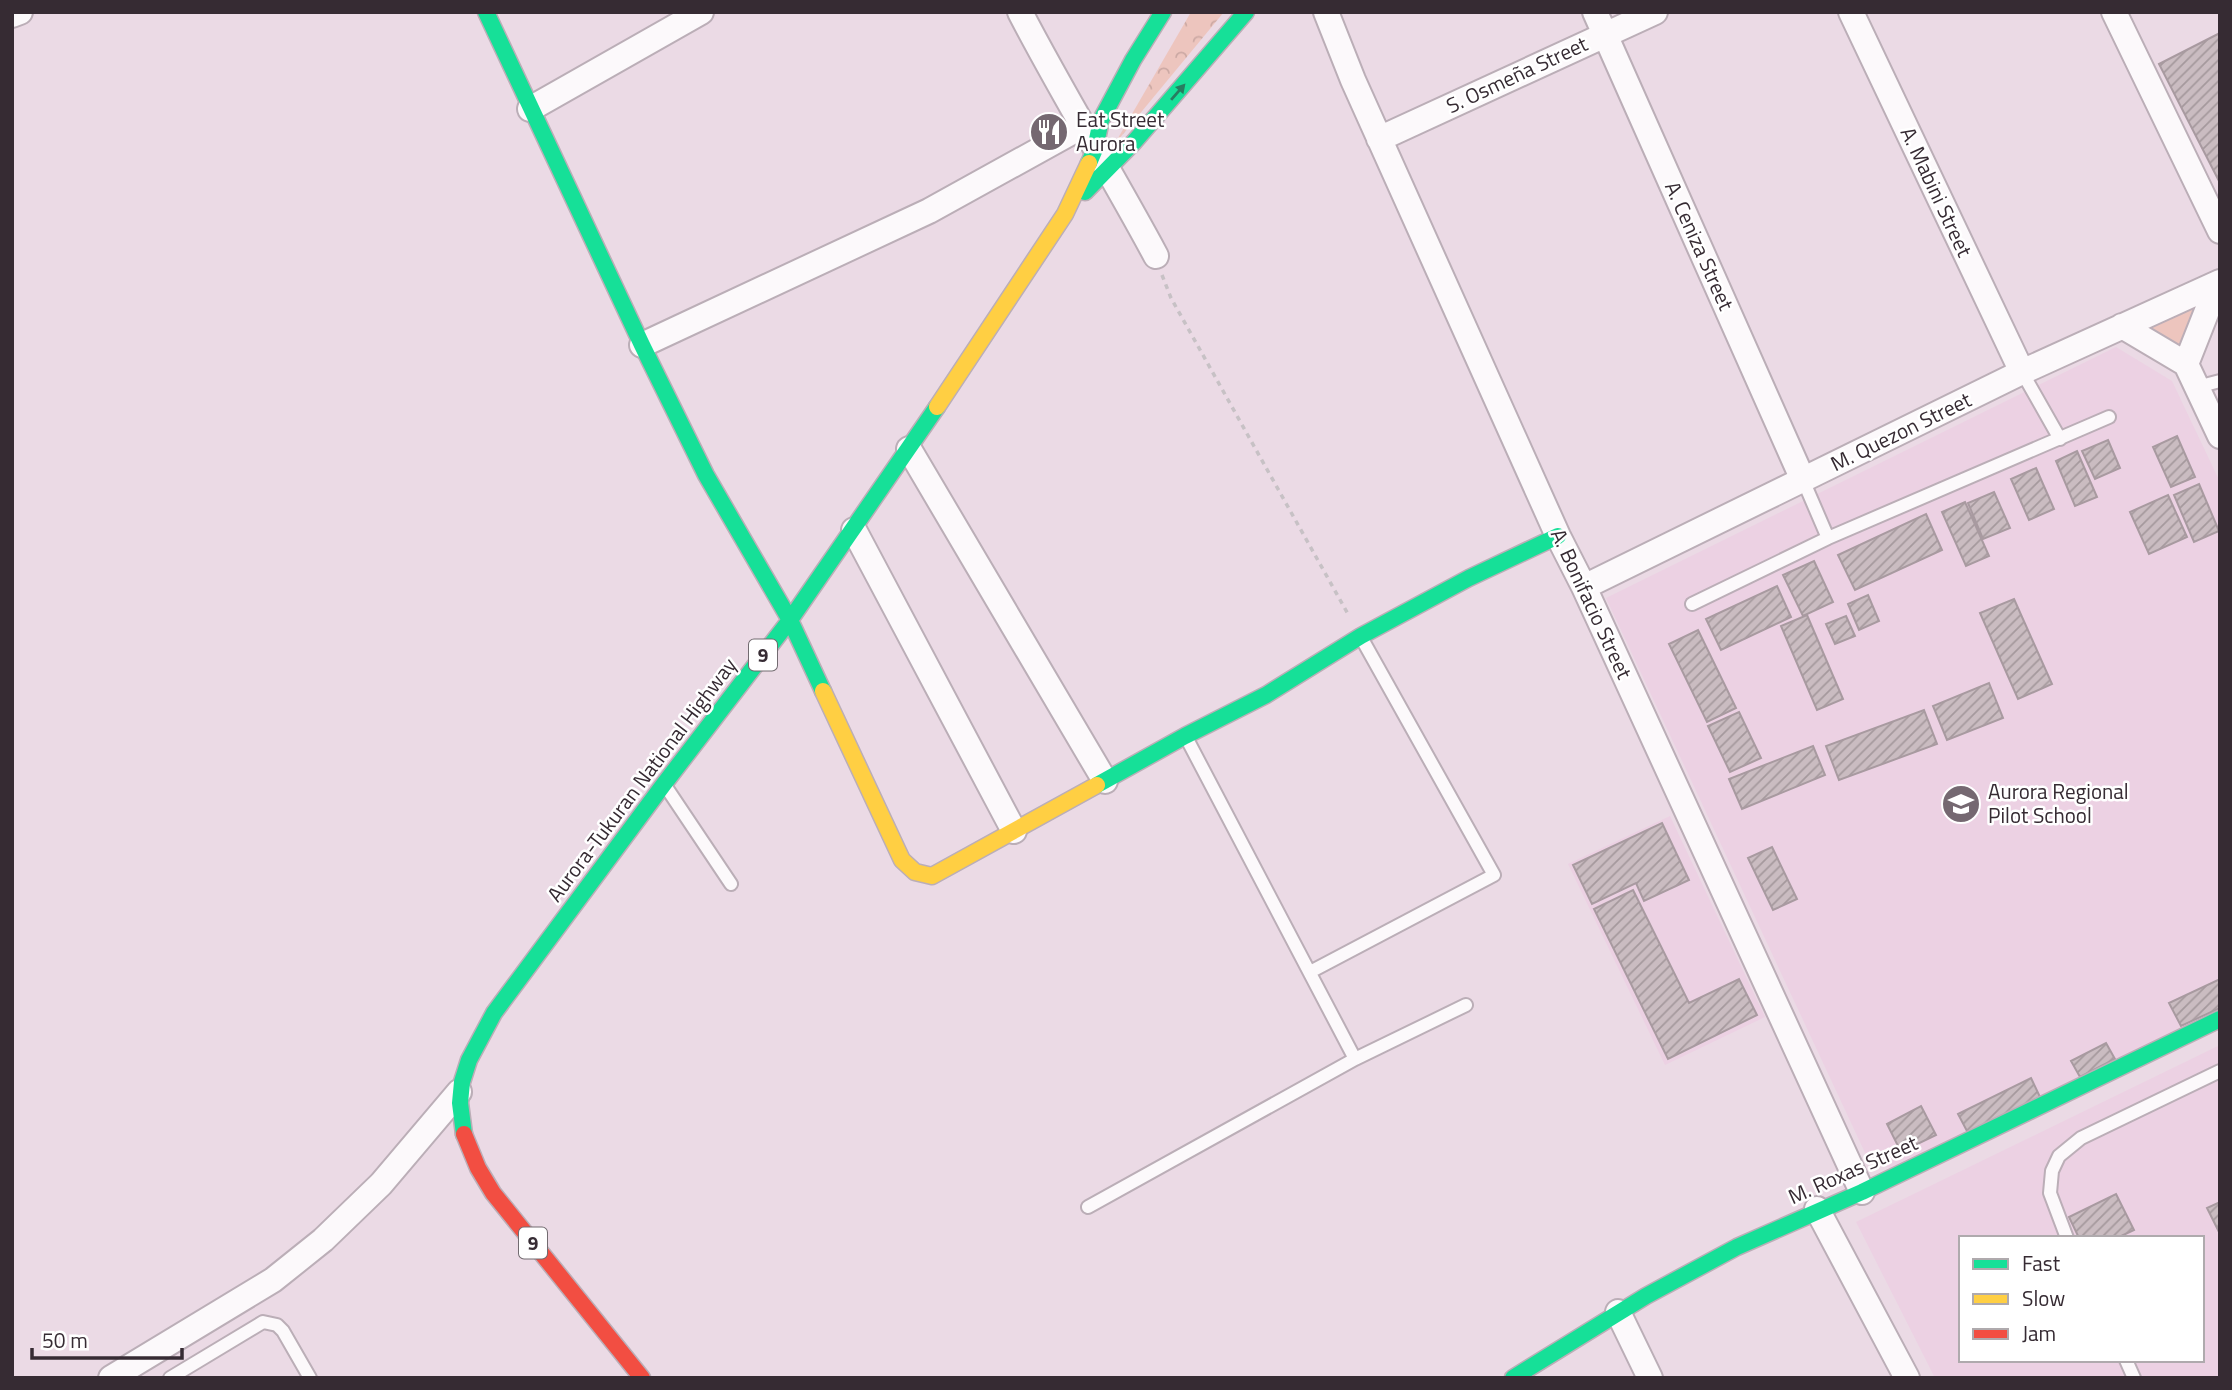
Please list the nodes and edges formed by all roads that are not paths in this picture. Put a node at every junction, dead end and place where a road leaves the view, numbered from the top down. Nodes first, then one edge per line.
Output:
1 (20, 12) edge
2 (486, 12) edge
3 (701, 12) edge
4 (1020, 12) edge
5 (1163, 12) edge
6 (1246, 12) edge
7 (1326, 12) edge
8 (1595, 12) edge
9 (1655, 12) edge
10 (1851, 12) edge
11 (2114, 12) edge
12 (12, 15) edge
13 (1605, 35) junction
14 (530, 110) junction
15 (1081, 127) junction
16 (1379, 139) junction
17 (1102, 158) junction
18 (1065, 214) junction
19 (2220, 231) edge
20 (1156, 256) road end
21 (2219, 282) edge
22 (2122, 326) junction
23 (642, 345) junction
24 (2186, 364) junction
25 (2022, 372) junction
26 (2208, 384) edge
27 (2109, 416) dead end
28 (2220, 436) edge
29 (2060, 439) junction
30 (909, 449) junction
31 (1803, 480) junction
32 (854, 530) junction
33 (1558, 536) junction
34 (1828, 538) junction
35 (1584, 587) junction
36 (1692, 604) dead end
37 (790, 620) junction
38 (1361, 636) junction
39 (1185, 736) junction
40 (1105, 781) junction
41 (664, 784) junction
42 (1014, 831) junction
43 (731, 884) dead end
44 (1310, 972) junction
45 (1466, 1005) dead end
46 (2220, 1019) edge
47 (1355, 1059) junction
48 (2220, 1071) edge
49 (459, 1092) junction
50 (1862, 1192) junction
51 (1088, 1207) dead end
52 (1817, 1209) junction
53 (2066, 1236) edge
54 (1618, 1312) junction
55 (2127, 1362) edge
56 (122, 1375) edge
57 (170, 1378) edge
58 (310, 1378) edge
59 (642, 1378) edge
60 (1513, 1378) edge
61 (1650, 1378) edge
62 (1907, 1378) edge
63 (2134, 1378) edge

1 - 12 street
2 - 14 main road
3 - 14 street
4 - 15 street
5 - 17 main road, Aurora-Tukuran National Highway / 9
17 -> 6 main road, Aurora-Tukuran National Highway / 9
7 - 16 street, A. Bonifacio Street
8 - 13 street, A. Ceniza Street
9 - 13 street, S. Osmeña Street
10 - 25 street, A. Mabini Street
11 - 19 street
13 - 16 street, S. Osmeña Street
13 - 31 street, A. Ceniza Street
14 - 23 main road
15 - 17 street
15 - 23 street
16 - 33 street, A. Bonifacio Street
17 - 18 main road, Aurora-Tukuran National Highway / 9
17 - 18 main road, Aurora-Tukuran National Highway / 9
17 - 20 street
18 - 30 main road, Aurora-Tukuran National Highway / 9
21 - 22 street, M. Quezon Street
21 - 24 street
22 - 24 street
22 - 25 street, M. Quezon Street
23 - 37 main road
24 - 26 street
25 - 29 lane
25 - 31 street, M. Quezon Street
26 - 28 street
27 - 29 lane
29 - 34 lane
30 - 32 main road, Aurora-Tukuran National Highway / 9
30 - 40 street
31 - 34 lane
31 - 35 street, M. Quezon Street
32 - 37 main road, Aurora-Tukuran National Highway / 9
32 - 42 street
33 - 35 street, A. Bonifacio Street
33 - 38 main road
34 - 36 lane
35 - 50 street, A. Bonifacio Street
37 - 41 main road, Aurora-Tukuran National Highway / 9
37 - 42 main road
38 - 39 main road
38 - 44 lane
39 - 40 main road
39 - 44 lane
40 - 42 main road
41 - 43 lane
41 - 49 main road, Aurora-Tukuran National Highway / 9
44 - 47 lane
45 - 47 lane
46 - 50 main road, M. Roxas Street
47 - 51 lane
48 - 53 lane
49 - 56 street
49 - 59 main road, Aurora-Tukuran National Highway / 9
50 - 52 main road, M. Roxas Street
52 - 54 main road, M. Roxas Street
52 - 62 street
54 - 60 main road, M. Roxas Street
54 - 61 street
55 - 63 lane
57 - 58 lane

